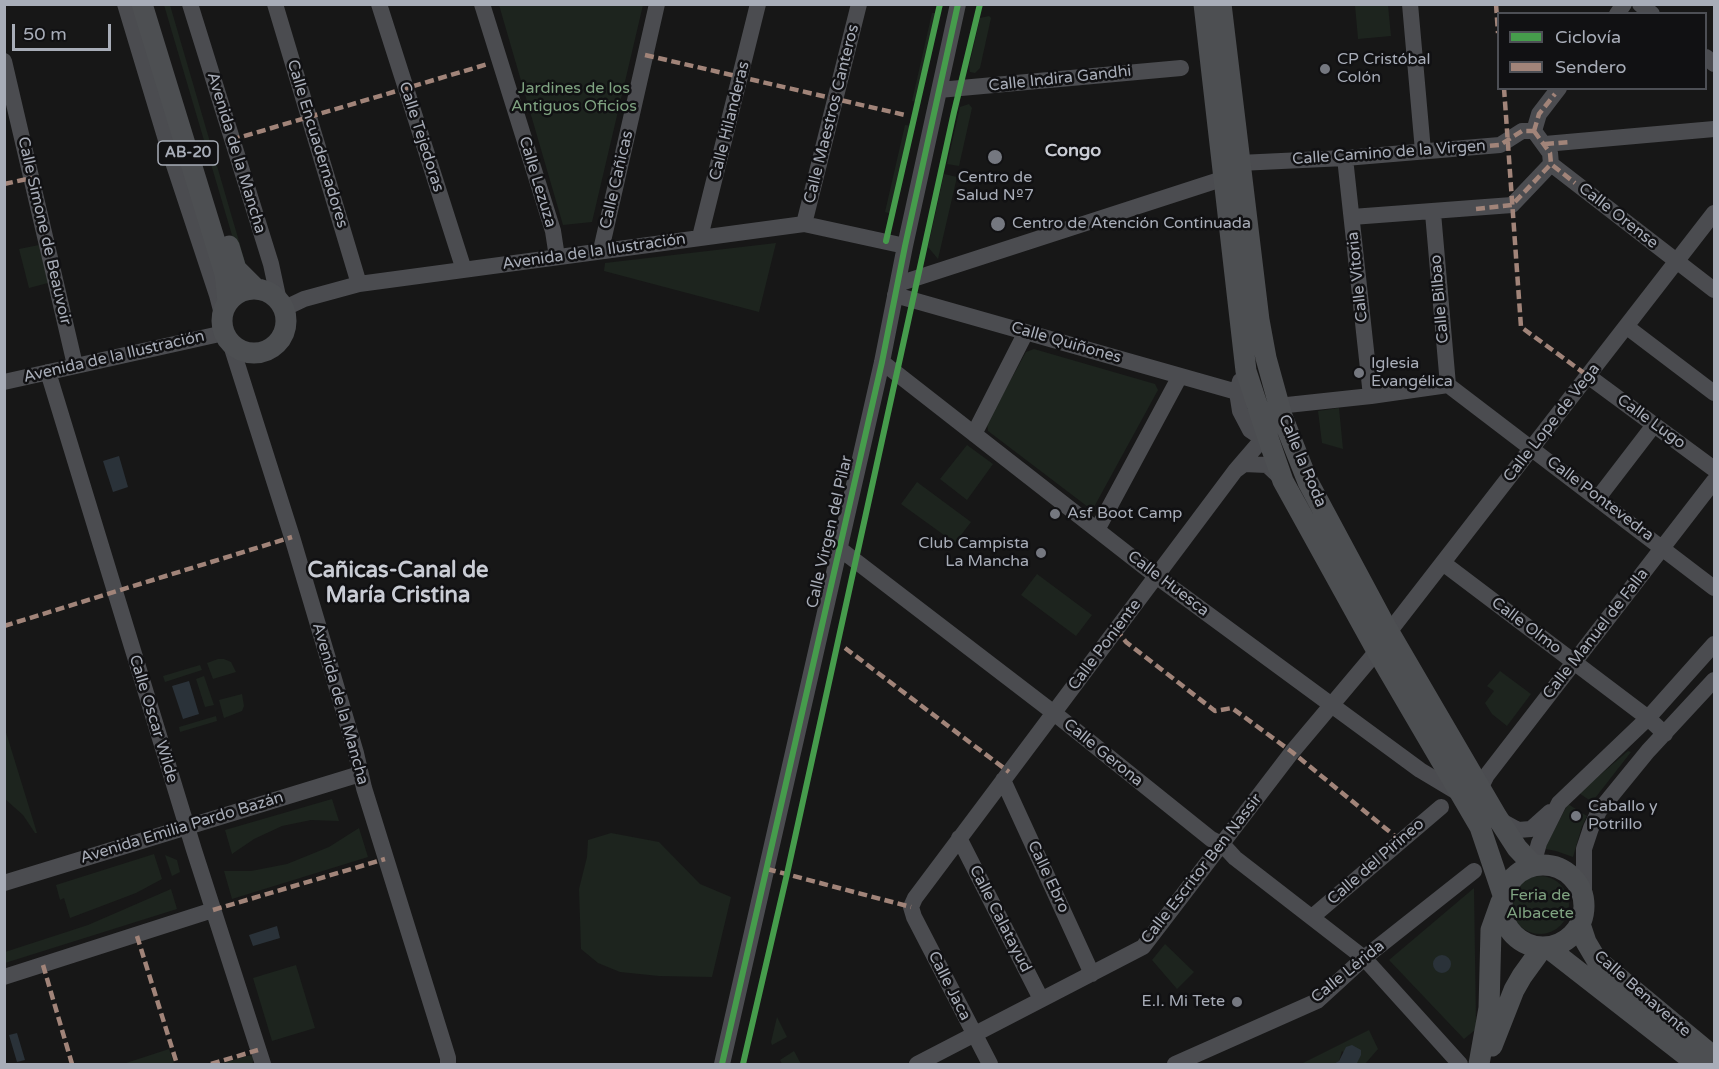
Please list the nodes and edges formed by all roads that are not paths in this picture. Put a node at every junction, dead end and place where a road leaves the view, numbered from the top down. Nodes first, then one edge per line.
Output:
1 (125, 4) edge
2 (142, 4) edge
3 (155, 4) edge
4 (190, 4) edge
5 (275, 4) edge
6 (379, 4) edge
7 (482, 4) edge
8 (657, 4) edge
9 (758, 4) edge
10 (860, 4) edge
11 (958, 4) edge
12 (1204, 4) edge
13 (1221, 4) edge
14 (1410, 4) edge
15 (4, 61) edge
16 (1181, 68) dead end
17 (939, 90) junction
18 (1557, 90) edge
19 (1714, 129) edge
20 (1540, 138) junction
21 (1423, 151) junction
22 (1345, 158) junction
23 (1239, 163) junction
24 (1551, 164) junction
25 (1222, 179) junction
26 (1433, 213) junction
27 (1714, 213) edge
28 (1352, 217) junction
29 (804, 224) junction
30 (700, 237) junction
31 (905, 246) junction
32 (601, 250) junction
33 (557, 257) junction
34 (1677, 262) junction
35 (464, 270) junction
36 (359, 284) junction
37 (255, 288) junction
38 (897, 289) junction
39 (1714, 290) edge
40 (282, 305) junction
41 (226, 323) junction
42 (1627, 327) junction
43 (1026, 332) junction
44 (1245, 360) junction
45 (882, 362) junction
46 (75, 365) junction
47 (48, 372) junction
48 (1180, 376) junction
49 (1588, 376) junction
50 (4, 382) edge
51 (1448, 385) junction
52 (1237, 392) junction
53 (1714, 393) edge
54 (1371, 396) junction
55 (1282, 409) junction
56 (1654, 425) junction
57 (974, 434) junction
58 (1267, 435) junction
59 (1532, 448) junction
60 (1714, 469) edge
61 (1235, 471) junction
62 (1283, 481) junction
63 (1714, 481) edge
64 (1598, 498) junction
65 (1096, 530) junction
66 (1664, 548) junction
67 (840, 549) junction
68 (1443, 563) junction
69 (1156, 576) junction
70 (1714, 588) edge
71 (1389, 632) junction
72 (1714, 644) edge
73 (1377, 651) junction
74 (1573, 661) junction
75 (1714, 680) edge
76 (1331, 705) junction
77 (1053, 713) junction
78 (1648, 718) junction
79 (1665, 734) junction
80 (360, 774) junction
81 (1003, 780) junction
82 (1471, 792) junction
83 (1559, 803) junction
84 (1441, 807) dead end
85 (1497, 818) junction
86 (186, 826) junction
87 (959, 838) junction
88 (1223, 845) junction
89 (1533, 865) junction
90 (1474, 871) dead end
91 (4, 883) edge
92 (1503, 897) junction
93 (911, 907) joint
94 (213, 910) junction
95 (1582, 914) junction
96 (1312, 918) junction
97 (1545, 947) junction
98 (1364, 958) junction
99 (1092, 974) junction
100 (4, 977) edge
101 (1041, 999) junction
102 (974, 1034) junction
103 (1484, 1044) junction
104 (1447, 1050) junction
105 (261, 1057) edge
106 (1714, 1057) edge
107 (448, 1065) edge
108 (722, 1065) edge
109 (917, 1065) edge
110 (990, 1065) edge
111 (1174, 1065) edge
112 (1460, 1065) edge
113 (1480, 1065) edge
114 (1697, 1065) edge

1 - 41 street, Avenida de la Mancha
2 - 41 main road, Avenida de la Mancha / AB-20
3 - 37 main road, Avenida de la Mancha / AB-20
4 - 40 street, Avenida de la Mancha
5 - 36 street, Calle Encuadernadores
6 - 35 street, Calle Tejedoras
7 - 33 street, Calle Lezuza
8 - 32 street, Calle Cañicas
9 - 30 street, Calle Hilanderas
10 - 29 street, Calle Maestros Canteros
11 - 17 street, Calle Virgen del Pilar
12 - 25 main road, Calle la Roda
13 - 23 main road, Calle la Roda
14 - 21 street
15 - 46 street, Calle Simone de Beauvoir
16 - 17 street, Calle Indira Gandhi
17 - 31 street, Calle Virgen del Pilar
18 - 20 street
19 - 20 street, Calle Camino de la Virgen
20 - 21 street, Calle Camino de la Virgen
20 - 24 street
21 - 22 street, Calle Camino de la Virgen
22 - 23 street, Calle Camino de la Virgen
22 - 28 street, Calle Vitoria
23 - 55 main road, Calle la Roda
24 - 26 street
24 - 34 street, Calle Orense
25 - 38 street
25 - 44 main road, Calle la Roda
26 - 28 street
26 - 51 street, Calle Bilbao
27 - 34 street, Calle Lope de Vega
28 - 54 street, Calle Vitoria
29 - 30 street, Avenida de la Ilustración
29 - 31 street, Avenida de la Ilustración
30 - 32 street, Avenida de la Ilustración
31 - 38 street, Calle Virgen del Pilar
32 - 33 street, Avenida de la Ilustración
33 - 35 street, Avenida de la Ilustración
34 - 39 street, Calle Orense
34 - 42 street, Calle Lope de Vega
35 - 36 street, Avenida de la Ilustración
36 - 40 street, Avenida de la Ilustración
37 - 40 main road
37 - 41 main road
38 - 43 street, Calle Quiñones
38 - 45 street, Calle Virgen del Pilar
40 - 41 main road
41 - 46 street, Avenida de la Ilustración
41 - 80 street, Avenida de la Mancha
42 - 49 street, Calle Lope de Vega
42 - 53 street
43 - 48 street, Calle Quiñones
43 - 57 street
44 - 52 street
44 - 58 main road, Calle la Roda
45 - 57 street, Calle Huesca
45 - 67 street, Calle Virgen del Pilar
46 - 47 street, Avenida de la Ilustración
47 - 50 street, Avenida de la Ilustración
47 - 86 street, Calle Oscar Wilde
48 - 52 street, Calle Quiñones
48 - 65 street
49 - 56 street, Calle Lugo
49 - 59 street, Calle Lope de Vega
51 - 54 street
51 - 59 street, Calle Pontevedra
52 - 58 street, Calle la Roda
54 - 55 street
55 - 58 street, Calle Poniente
55 - 71 main road, Calle la Roda
56 - 60 street, Calle Lugo
56 - 64 street
57 - 65 street, Calle Huesca
58 - 61 street, Calle Poniente
58 - 62 main road, Calle la Roda
59 - 64 street, Calle Pontevedra
59 - 68 street, Calle Lope de Vega
61 - 62 street
61 - 69 street, Calle Poniente
62 - 73 main road, Calle la Roda
63 - 66 street, Calle Manuel de Falla
64 - 66 street, Calle Pontevedra
65 - 69 street, Calle Huesca
66 - 70 street, Calle Pontevedra
66 - 74 street, Calle Manuel de Falla
67 - 77 street, Calle Gerona
67 - 108 street, Calle Virgen del Pilar
68 - 71 street, Calle Lope de Vega
68 - 74 street, Calle Olmo
69 - 76 street, Calle Huesca
69 - 77 street, Calle Poniente
71 - 82 main road, Calle la Roda
72 - 78 street
73 - 76 street, Calle Escritor Ben Nassir
73 - 82 main road, Calle la Roda
74 - 78 street, Calle Olmo
74 - 82 street, Calle Manuel de Falla
75 - 79 street
76 - 82 street, Calle Huesca
76 - 88 street, Calle Escritor Ben Nassir
77 - 81 street, Calle Poniente
77 - 88 street, Calle Gerona
78 - 79 street, Calle Olmo
78 - 83 street
79 - 95 street
80 - 86 street, Avenida Emilia Pardo Bazán
80 - 107 street, Avenida de la Mancha
81 - 87 street, Calle Poniente
81 - 99 street, Calle Ebro
82 - 85 main road, Calle la Roda
82 - 92 main road, Calle la Roda
83 - 85 street
83 - 89 street
84 - 96 street, Calle del Pirineo
85 - 89 main road, Calle la Roda
86 - 91 street, Avenida Emilia Pardo Bazán
86 - 94 street, Calle Oscar Wilde
87 - 93 street, Calle Poniente
87 - 101 street, Calle Calatayud
88 - 96 street, Calle Gerona
88 - 99 street, Calle Escritor Ben Nassir
89 - 92 main road
89 - 95 main road
90 - 98 street, Calle Lérida
92 - 97 main road
92 - 103 main road
93 - 102 street, Calle Jaca
94 - 100 street
94 - 105 street, Calle Oscar Wilde
95 - 97 main road
95 - 106 main road, Calle Benavente
96 - 98 street, Calle Gerona
97 - 113 main road
97 - 114 main road, Calle Benavente
98 - 104 street, Calle Gerona
98 - 111 street, Calle Lérida
99 - 101 street, Calle Escritor Ben Nassir
101 - 102 street, Calle Escritor Ben Nassir
102 - 109 street, Calle Escritor Ben Nassir
102 - 110 street, Calle Jaca
103 - 104 street
103 - 113 main road
104 - 112 street, Calle Gerona

